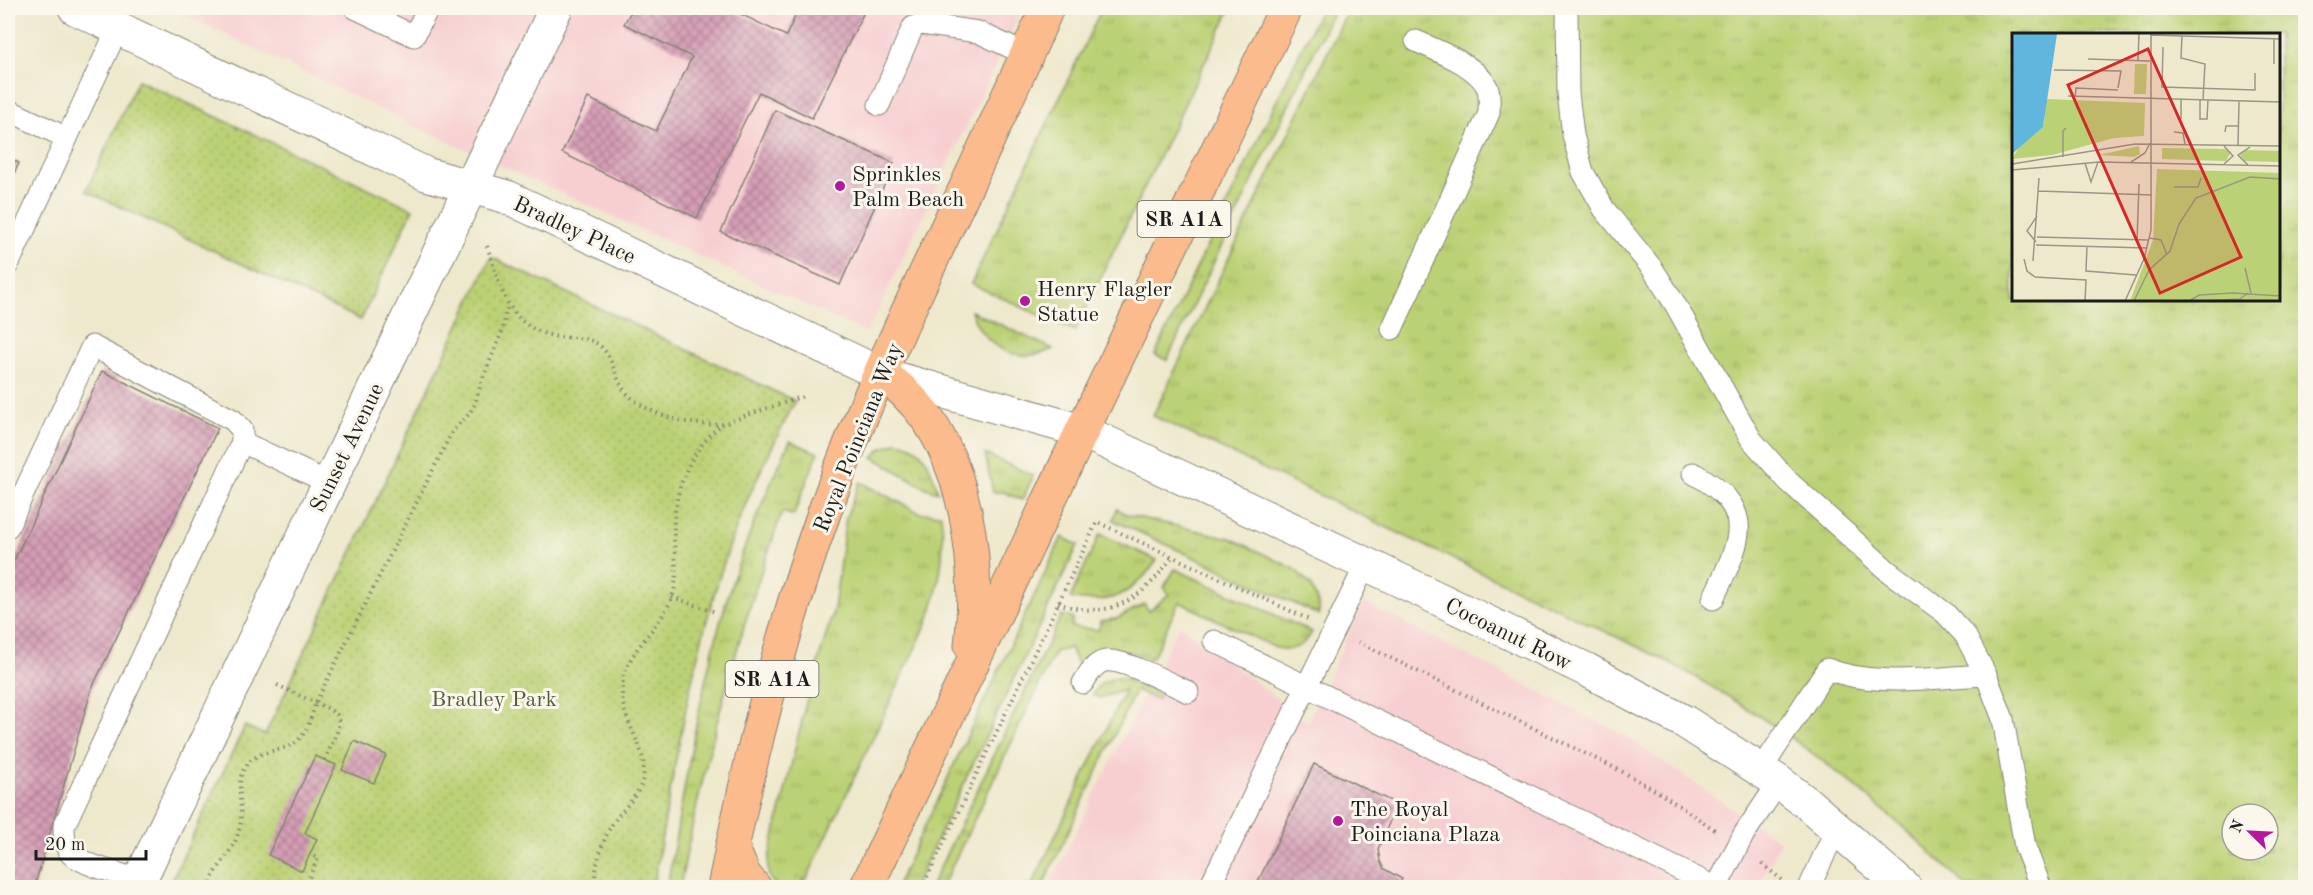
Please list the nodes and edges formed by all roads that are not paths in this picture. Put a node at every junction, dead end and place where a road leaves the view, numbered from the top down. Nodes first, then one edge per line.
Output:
1 (75, 8) edge
2 (355, 8) edge
3 (428, 8) edge
4 (556, 8) edge
5 (1047, 8) edge
6 (1286, 8) edge
7 (1568, 8) edge
8 (118, 28) junction
9 (1416, 41) dead end
10 (1027, 55) junction
11 (879, 105) dead end
12 (8, 110) edge
13 (67, 138) junction
14 (471, 187) junction
15 (8, 265) edge
16 (1392, 329) dead end
17 (880, 374) junction
18 (1082, 431) junction
19 (242, 442) junction
20 (1693, 472) dead end
21 (329, 483) junction
22 (8, 527) edge
23 (1366, 564) junction
24 (1713, 599) dead end
25 (1214, 642) dead end
26 (969, 667) junction
27 (1986, 675) junction
28 (1083, 683) dead end
29 (1306, 687) junction
30 (1188, 692) dead end
31 (1770, 776) junction
32 (1837, 827) junction
33 (732, 847) junction
34 (138, 884) edge
35 (1716, 887) edge
36 (724, 888) edge
37 (755, 888) edge
38 (866, 888) edge
39 (1209, 888) edge
40 (1809, 888) edge
41 (1905, 888) edge
42 (2041, 888) edge

1 - 8 street, Bradley Place
2 - 3 lane
4 - 14 street, Sunset Avenue
5 - 10 main road, Royal Poinciana Way / SR A1A
6 - 18 main road, SR A1A
7 - 27 lane
8 - 13 lane
8 - 14 street, Bradley Place
9 - 16 lane
10 - 11 lane
10 - 17 main road, Royal Poinciana Way / SR A1A
12 - 13 lane
13 - 15 lane
14 - 17 street, Bradley Place
14 - 21 street, Sunset Avenue
17 - 18 street, Bradley Place
17 - 26 main road
17 - 33 main road, Royal Poinciana Way / SR A1A
18 - 23 street, Cocoanut Row
18 - 26 main road, SR A1A
19 - 21 lane
19 - 22 lane
19 - 34 lane
20 - 24 lane
21 - 34 street, Sunset Avenue
23 - 29 lane
23 - 31 street, Cocoanut Row
25 - 29 lane
26 - 38 main road, SR A1A
27 - 31 lane
27 - 42 lane
28 - 30 lane
29 - 35 lane
29 - 39 lane
31 - 32 street, Cocoanut Row
31 - 35 lane
32 - 40 lane
32 - 41 street, Cocoanut Row
33 - 36 main road, Royal Poinciana Way / SR A1A
33 - 37 main road

